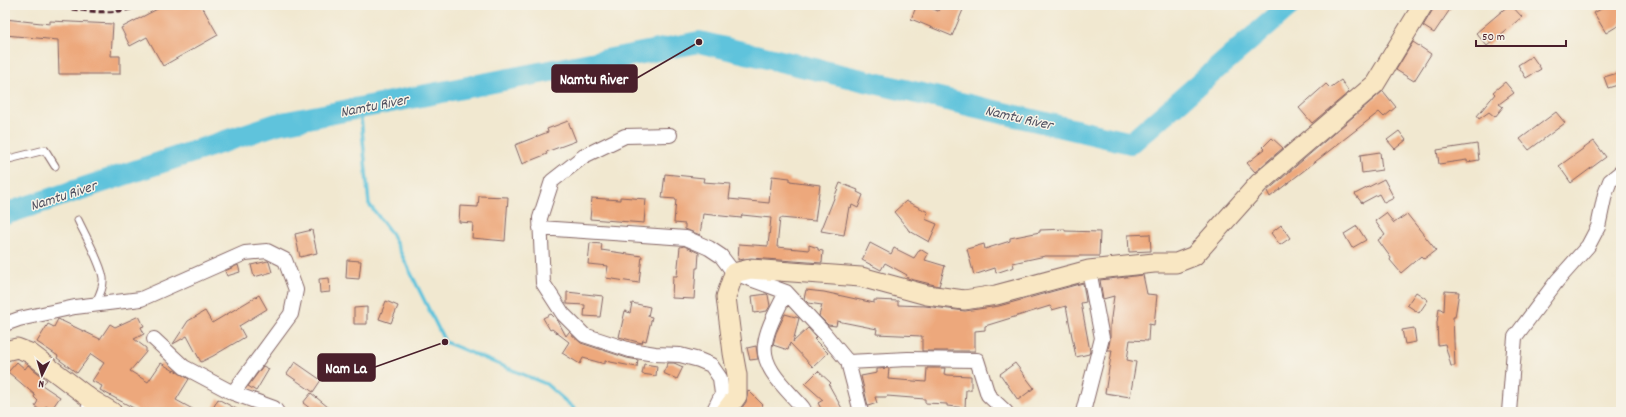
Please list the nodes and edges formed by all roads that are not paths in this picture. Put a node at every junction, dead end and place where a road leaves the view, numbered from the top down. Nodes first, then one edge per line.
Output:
1 (1423, 5) edge
2 (670, 134) dead end
3 (5, 160) edge
4 (55, 166) dead end
5 (1621, 172) edge
6 (78, 220) dead end
7 (540, 228) junction
8 (1089, 270) junction
9 (734, 273) junction
10 (786, 292) junction
11 (95, 304) junction
12 (5, 324) edge
13 (154, 339) dead end
14 (5, 351) edge
15 (848, 362) junction
16 (233, 393) junction
17 (89, 406) edge
18 (112, 412) edge
19 (276, 412) edge
20 (713, 412) edge
21 (724, 412) edge
22 (805, 412) edge
23 (861, 412) edge
24 (1006, 412) edge
25 (1083, 412) edge
26 (1509, 412) edge

1 - 8 street
2 - 7 street
3 - 4 lane
5 - 26 street
6 - 11 lane
7 - 9 street
7 - 20 street
8 - 9 street
8 - 25 street
9 - 10 street
9 - 21 street
10 - 15 street
10 - 22 street
11 - 12 street
11 - 16 street
13 - 16 street
14 - 17 street
15 - 23 street
15 - 24 street
16 - 19 street
17 - 18 street

